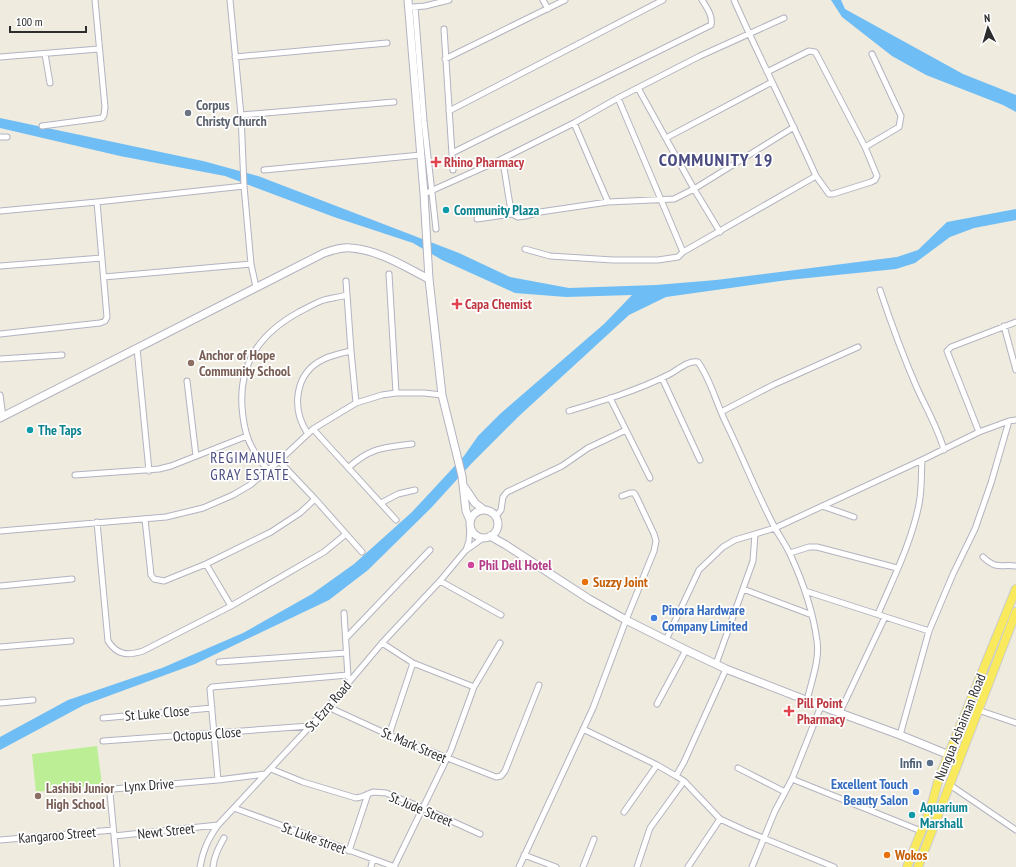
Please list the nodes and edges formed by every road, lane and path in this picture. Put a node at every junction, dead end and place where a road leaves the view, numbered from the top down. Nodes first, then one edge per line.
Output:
1 (95, 0) edge
2 (230, 0) edge
3 (449, 0) edge
4 (543, 0) edge
5 (565, 0) edge
6 (663, 0) edge
7 (702, 0) edge
8 (734, 0) edge
9 (442, 1) edge
10 (411, 5) edge
11 (548, 9) junction
12 (784, 18) dead end
13 (444, 29) dead end
14 (749, 34) junction
15 (387, 43) dead end
16 (99, 49) junction
17 (45, 54) junction
18 (872, 54) dead end
19 (0, 57) edge
20 (235, 57) junction
21 (445, 59) junction
22 (766, 72) junction
23 (772, 82) junction
24 (50, 83) dead end
25 (638, 88) junction
26 (618, 98) junction
27 (394, 102) dead end
28 (449, 111) junction
29 (241, 115) junction
30 (574, 123) junction
31 (42, 126) dead end
32 (794, 127) junction
33 (7, 136) dead end
34 (0, 137) edge
35 (666, 138) junction
36 (865, 147) junction
37 (452, 153) junction
38 (421, 155) junction
39 (500, 160) junction
40 (264, 170) dead end
41 (453, 170) dead end
42 (816, 176) junction
43 (244, 186) junction
44 (694, 189) junction
45 (428, 192) junction
46 (660, 199) junction
47 (97, 202) junction
48 (608, 202) junction
49 (0, 211) edge
50 (512, 214) junction
51 (477, 219) dead end
52 (436, 229) dead end
53 (720, 232) junction
54 (525, 249) dead end
55 (683, 252) junction
56 (102, 258) junction
57 (252, 264) junction
58 (0, 266) edge
59 (389, 274) dead end
60 (104, 277) junction
61 (429, 279) junction
62 (346, 281) dead end
63 (256, 287) junction
64 (880, 290) dead end
65 (348, 295) junction
66 (1016, 322) edge
67 (1004, 326) junction
68 (0, 334) edge
69 (858, 347) dead end
70 (137, 348) junction
71 (351, 351) junction
72 (62, 355) dead end
73 (0, 359) edge
74 (1016, 370) edge
75 (662, 378) junction
76 (187, 381) dead end
77 (396, 393) junction
78 (0, 395) edge
79 (442, 395) junction
80 (610, 398) junction
81 (356, 403) junction
82 (569, 411) dead end
83 (721, 412) junction
84 (1, 418) edge
85 (1016, 420) edge
86 (1009, 421) junction
87 (313, 430) junction
88 (626, 430) junction
89 (979, 432) junction
90 (308, 434) junction
91 (247, 436) junction
92 (412, 444) dead end
93 (944, 450) junction
94 (196, 456) junction
95 (700, 460) dead end
96 (922, 460) junction
97 (279, 461) junction
98 (349, 467) junction
99 (268, 470) junction
100 (149, 471) junction
101 (75, 475) dead end
102 (650, 478) dead end
103 (464, 487) junction
104 (415, 490) dead end
105 (622, 496) dead end
106 (315, 499) junction
107 (380, 503) junction
108 (822, 506) junction
109 (483, 509) junction
110 (496, 516) junction
111 (854, 517) dead end
112 (145, 519) junction
113 (396, 520) dead end
114 (97, 522) junction
115 (470, 524) junction
116 (498, 526) junction
117 (775, 528) junction
118 (0, 531) edge
119 (346, 534) junction
120 (755, 534) junction
121 (487, 537) junction
122 (506, 545) junction
123 (430, 550) dead end
124 (466, 551) junction
125 (362, 552) dead end
126 (790, 553) junction
127 (983, 557) dead end
128 (206, 564) junction
129 (1016, 566) edge
130 (897, 568) junction
131 (72, 579) dead end
132 (440, 580) junction
133 (0, 586) edge
134 (743, 589) junction
135 (1016, 589) edge
136 (805, 591) junction
137 (231, 606) junction
138 (344, 614) dead end
139 (878, 614) junction
140 (501, 615) dead end
141 (812, 615) junction
142 (884, 617) junction
143 (1015, 617) edge
144 (626, 620) junction
145 (929, 631) junction
146 (346, 638) junction
147 (666, 640) junction
148 (71, 641) dead end
149 (382, 643) junction
150 (500, 643) dead end
151 (0, 647) edge
152 (686, 650) junction
153 (346, 653) junction
154 (219, 662) dead end
155 (413, 663) junction
156 (716, 664) junction
157 (726, 669) junction
158 (348, 675) junction
159 (349, 682) junction
160 (539, 685) dead end
161 (474, 687) junction
162 (33, 700) dead end
163 (807, 701) junction
164 (0, 703) edge
165 (657, 704) dead end
166 (821, 706) junction
167 (328, 707) junction
168 (212, 708) junction
169 (978, 710) junction
170 (840, 712) junction
171 (103, 718) dead end
172 (1016, 723) edge
173 (310, 726) junction
174 (583, 729) junction
175 (214, 733) junction
176 (389, 735) junction
177 (900, 735) junction
178 (103, 741) dead end
179 (948, 756) junction
180 (447, 759) junction
181 (959, 760) junction
182 (657, 765) junction
183 (738, 768) dead end
184 (271, 769) junction
185 (265, 774) junction
186 (676, 776) junction
187 (792, 779) junction
188 (218, 780) junction
189 (684, 781) junction
190 (950, 785) junction
191 (785, 792) junction
192 (368, 794) junction
193 (234, 808) junction
194 (423, 808) junction
195 (624, 812) dead end
196 (720, 819) junction
197 (218, 825) junction
198 (1016, 830) edge
199 (921, 831) junction
200 (114, 833) junction
201 (480, 834) dead end
202 (224, 838) dead end
203 (763, 838) junction
204 (594, 839) dead end
205 (0, 840) edge
206 (349, 851) junction
207 (524, 855) junction
208 (373, 859) junction
209 (117, 867) edge
210 (200, 867) edge
211 (213, 867) edge
212 (371, 867) edge
213 (394, 867) edge
214 (519, 867) edge
215 (556, 867) edge
216 (583, 867) edge
217 (637, 867) edge
218 (688, 867) edge
219 (752, 867) edge
220 (834, 867) edge
221 (907, 867) edge
222 (918, 867) edge

1 - 16 street
2 - 20 street
3 - 9 street
4 - 11 street
5 - 11 street
6 - 28 street
7 - 37 street
8 - 14 street
9 - 10 street
10 - 38 street
10 - 45 street
11 - 21 street
12 - 14 street
13 - 21 street
14 - 22 street
14 - 25 street
15 - 20 street
16 - 17 street
16 - 31 street
17 - 19 street
17 - 24 street
18 - 36 street
20 - 29 street
21 - 28 street
22 - 23 street
22 - 36 street
23 - 32 street
23 - 35 street
25 - 26 street
25 - 35 street
26 - 30 street
26 - 46 street
27 - 29 street
28 - 37 street
29 - 43 street
30 - 39 street
30 - 48 street
32 - 42 street
32 - 44 street
33 - 34 street
35 - 44 street
36 - 42 street
37 - 41 street
38 - 40 street
38 - 45 street
39 - 45 street
39 - 50 street
42 - 53 street
43 - 47 street
43 - 57 street
44 - 46 street
44 - 53 street
45 - 52 street
45 - 61 street
46 - 48 street
46 - 55 street
47 - 49 street
47 - 56 street
48 - 50 street
50 - 51 street
53 - 55 street
54 - 55 street
56 - 58 street
56 - 60 street
57 - 60 street
57 - 63 street
59 - 77 street
60 - 68 street
61 - 63 street
61 - 79 street
62 - 65 street
63 - 70 street
64 - 93 street
65 - 71 street
65 - 91 street
66 - 67 street
67 - 74 street
67 - 89 street
69 - 83 street
70 - 84 street
70 - 100 street
71 - 81 street
71 - 90 street
72 - 73 street
75 - 80 street
75 - 83 street
75 - 95 street
76 - 94 street
77 - 79 street
77 - 81 street
78 - 84 street
79 - 103 street
80 - 82 street
80 - 88 street
81 - 87 street
83 - 117 street
85 - 86 street
86 - 89 street
86 - 145 street
87 - 90 street
87 - 98 street
88 - 102 street
88 - 110 street
89 - 93 street
90 - 97 street
91 - 94 street
91 - 99 street
92 - 98 street
93 - 96 street
94 - 100 street
96 - 108 street
96 - 130 street
97 - 99 street
97 - 106 street
98 - 107 street
99 - 112 street
100 - 101 street
103 - 109 street
103 - 115 street
104 - 107 street
105 - 144 street
106 - 119 street
106 - 128 street
107 - 113 street
108 - 111 street
108 - 117 street
109 - 110 street
109 - 115 street
110 - 116 street
112 - 114 street
112 - 128 street
114 - 118 street
114 - 137 street
115 - 121 street
115 - 124 street
116 - 121 street
116 - 122 street
117 - 120 street
117 - 126 street
119 - 125 street
119 - 137 street
120 - 134 street
120 - 147 street
121 - 122 street
121 - 124 street, St. Ezra Road
122 - 144 street
123 - 146 street
124 - 132 street, St. Ezra Road
126 - 130 street
126 - 136 street
127 - 129 street
128 - 137 street
130 - 139 street
131 - 133 street
132 - 140 street
132 - 149 street, St. Ezra Road
134 - 141 street
134 - 156 street
135 - 179 main road, Nungua Ashaiman Road
136 - 139 street
136 - 141 street
138 - 146 street
139 - 142 street
141 - 163 street
142 - 145 street
142 - 170 street
143 - 169 main road, Nungua Ashaiman Road
144 - 147 street
144 - 174 street
145 - 177 street
146 - 153 street
147 - 152 street
148 - 151 street
149 - 155 street
149 - 159 street, St. Ezra Road
150 - 161 street
152 - 156 street
152 - 165 street
153 - 154 street
153 - 158 street
155 - 161 street
155 - 176 street
156 - 157 street
157 - 163 street
157 - 186 street
158 - 159 street
158 - 168 street
159 - 167 street, St. Ezra Road
160 - 180 street, St. Mark Street
161 - 180 street
162 - 164 street
163 - 166 street
166 - 170 street
166 - 187 street
167 - 173 street, St. Ezra Road
167 - 176 street, St. Mark Street
168 - 171 street, St Luke Close
168 - 175 street
169 - 172 street
169 - 181 main road, Nungua Ashaiman Road
170 - 177 street
173 - 175 street, Octopus Close
173 - 184 street, St. Ezra Road
174 - 182 street
174 - 207 street
175 - 178 street, Octopus Close
175 - 188 street
176 - 180 street, St. Mark Street
177 - 179 street
179 - 181 street
179 - 199 main road, Nungua Ashaiman Road
180 - 194 street
181 - 190 main road, Nungua Ashaiman Road
182 - 186 street
182 - 195 street
183 - 191 street
184 - 185 street, St. Ezra Road
184 - 192 street, St. Jude Street
185 - 188 street, Lynx Drive
185 - 193 street, St. Ezra Road
186 - 189 street
187 - 191 street
187 - 199 street
188 - 200 street, Lynx Drive
189 - 196 street
189 - 217 street
190 - 198 street
190 - 222 main road, Nungua Ashaiman Road
191 - 203 street
192 - 194 street, St. Jude Street
192 - 206 street
193 - 197 street, St. Ezra Road
193 - 206 street, St. Luke street
194 - 201 street, St. Jude Street
194 - 213 street
196 - 203 street
196 - 218 street
197 - 200 street, Newt Street
197 - 210 street, St. Ezra Road
199 - 221 main road, Nungua Ashaiman Road
200 - 205 street, Kangaroo Street
200 - 209 street, Lynx Drive
202 - 211 street
203 - 219 street
203 - 220 street
204 - 216 street
206 - 208 street, St. Luke street
207 - 214 street
207 - 215 street
208 - 212 street
208 - 213 street, St. Luke street

